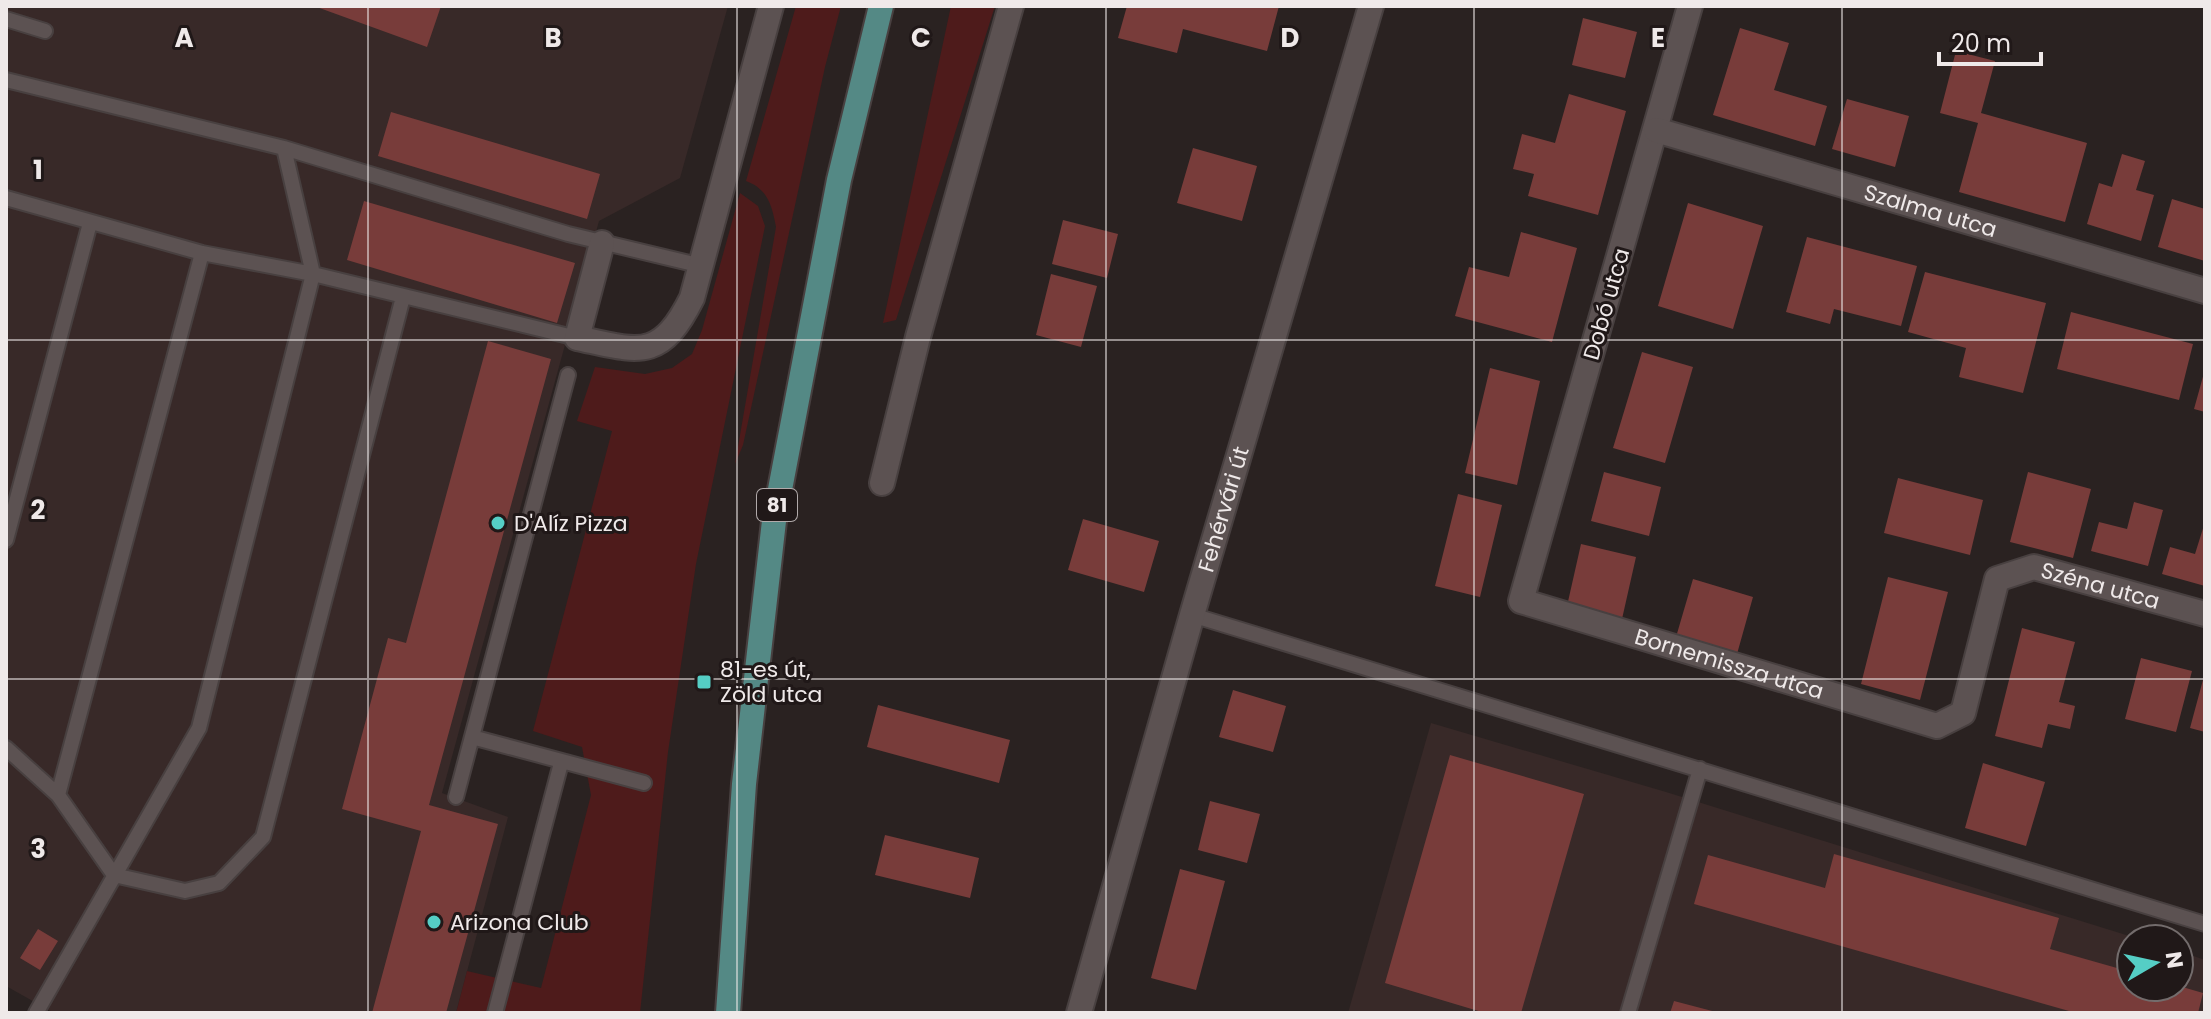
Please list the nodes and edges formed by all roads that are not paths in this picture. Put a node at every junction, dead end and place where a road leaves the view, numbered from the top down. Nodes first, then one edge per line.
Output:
1 (771, 6) edge
2 (881, 6) edge
3 (1011, 6) edge
4 (1371, 6) edge
5 (1690, 6) edge
6 (6, 19) edge
7 (45, 31) dead end
8 (6, 80) edge
9 (1656, 130) junction
10 (284, 148) junction
11 (6, 198) edge
12 (90, 223) junction
13 (602, 243) junction
14 (202, 253) junction
15 (702, 266) junction
16 (313, 274) junction
17 (2205, 291) edge
18 (403, 297) junction
19 (577, 338) junction
20 (568, 375) dead end
21 (882, 483) dead end
22 (6, 540) edge
23 (1521, 601) joint
24 (2205, 614) edge
25 (1192, 615) junction
26 (1937, 726) joint
27 (472, 737) junction
28 (6, 748) edge
29 (561, 763) junction
30 (1700, 769) junction
31 (644, 783) dead end
32 (58, 795) junction
33 (456, 797) dead end
34 (114, 875) junction
35 (2205, 924) edge
36 (36, 1013) edge
37 (495, 1013) edge
38 (728, 1013) edge
39 (1079, 1013) edge
40 (1628, 1013) edge

1 - 15 street
2 - 38 main road, 81
3 - 21 street
4 - 25 street, Fehérvári út
5 - 9 street, Dobó utca
6 - 7 lane
8 - 10 lane
9 - 17 street, Szalma utca
9 - 23 street, Dobó utca
10 - 13 lane
10 - 16 lane
11 - 12 lane
12 - 14 lane
12 - 22 lane
13 - 15 lane
13 - 19 street
14 - 16 lane
14 - 32 lane
15 - 19 street
16 - 18 lane
16 - 34 lane
18 - 19 lane
18 - 34 lane
20 - 27 lane
23 - 26 street, Bornemissza utca
24 - 26 street, Széna utca
25 - 30 lane
25 - 39 street, Fehérvári út
27 - 29 lane
27 - 33 lane
28 - 32 lane
29 - 31 lane
29 - 37 lane
30 - 35 lane
30 - 40 lane
32 - 34 lane
34 - 36 lane

